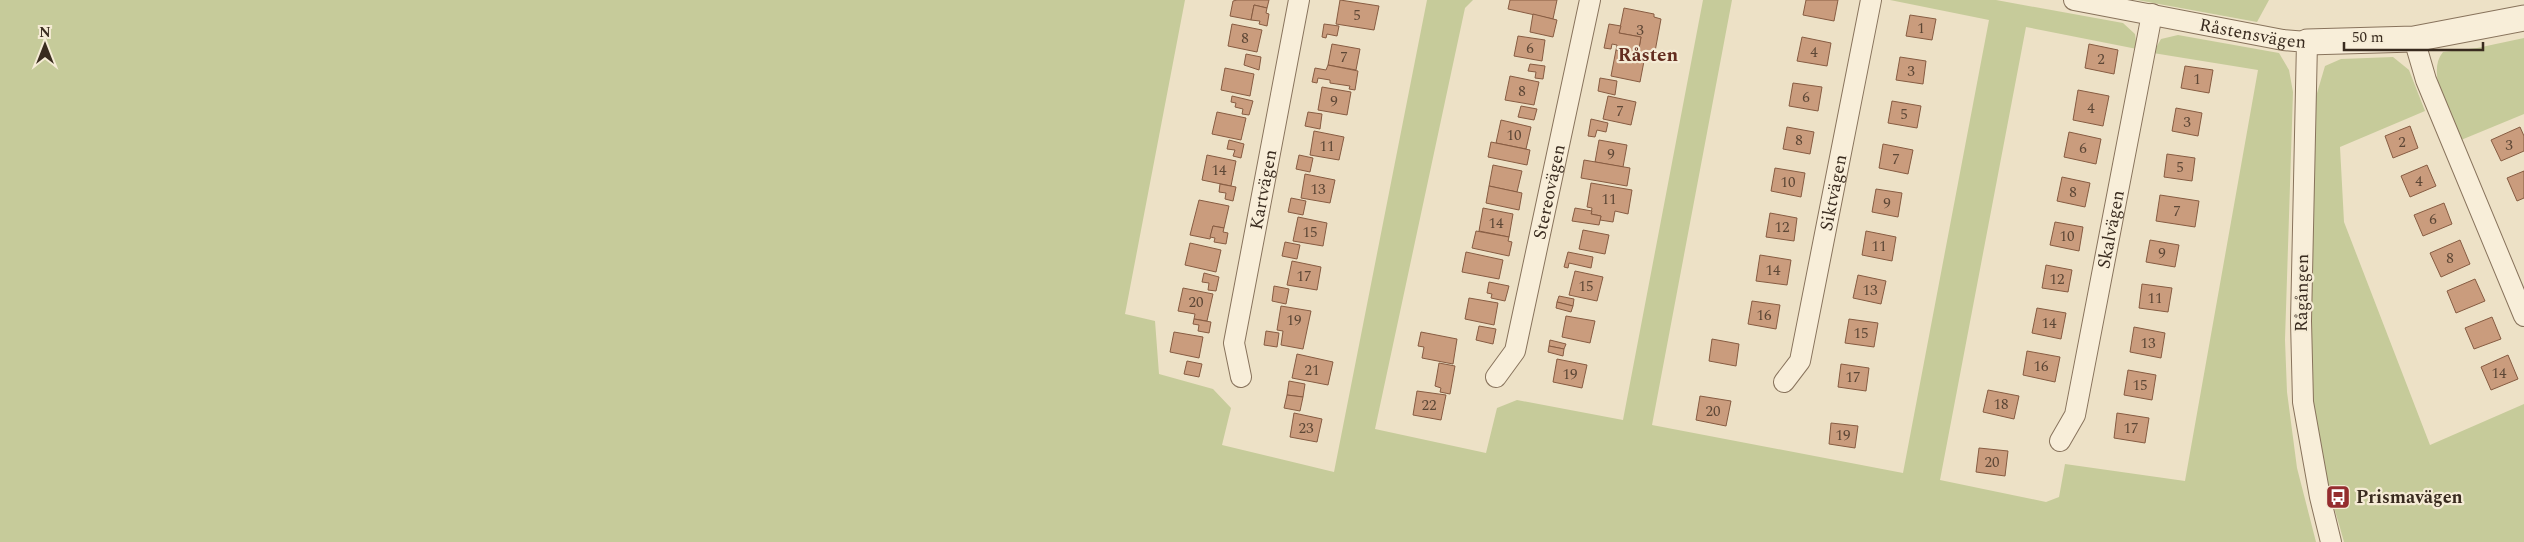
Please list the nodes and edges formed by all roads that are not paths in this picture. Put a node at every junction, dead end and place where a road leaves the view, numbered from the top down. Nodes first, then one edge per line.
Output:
1 (1299, 0) edge
2 (1590, 0) edge
3 (1871, 0) edge
4 (2074, 0) edge
5 (2152, 14) junction
6 (2524, 18) edge
7 (2414, 40) junction
8 (2307, 42) junction
9 (2524, 316) edge
10 (1241, 377) dead end
11 (1496, 377) dead end
12 (1784, 382) dead end
13 (2060, 441) dead end
14 (2331, 542) edge

1 - 10 street, Kartvägen
2 - 11 street, Stereovägen
3 - 12 street, Siktvägen
4 - 5 street, Råstensvägen
5 - 8 street, Råstensvägen
5 - 13 street, Skalvägen
6 - 7 street, Råstensvägen
7 - 8 street, Råstensvägen
7 - 9 street
8 - 14 street, Rågången

